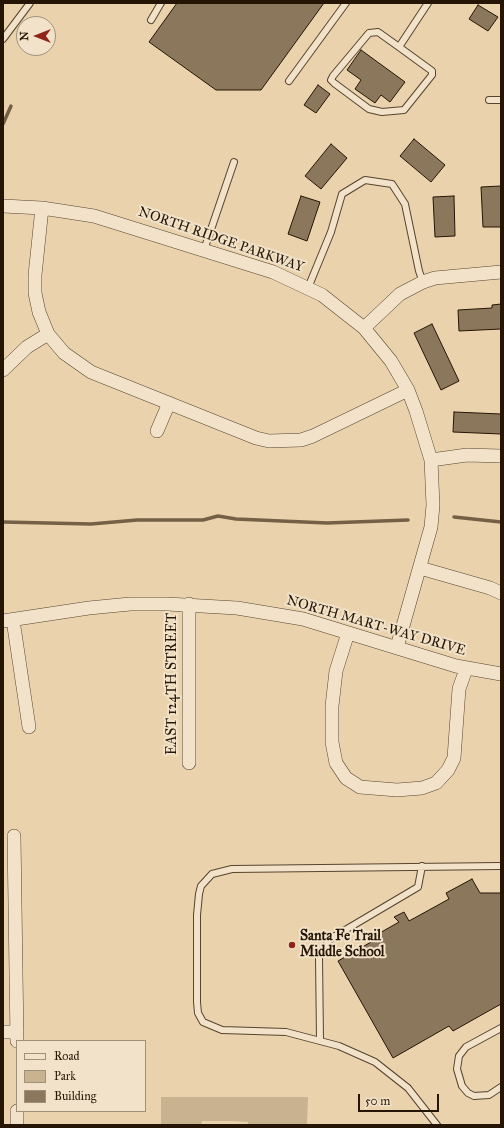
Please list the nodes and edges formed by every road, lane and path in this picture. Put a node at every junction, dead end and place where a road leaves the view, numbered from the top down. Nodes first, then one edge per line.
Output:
1 (30, 3) edge
2 (161, 3) edge
3 (346, 3) edge
4 (428, 3) edge
5 (151, 20) dead end
6 (3, 39) edge
7 (399, 47) junction
8 (288, 80) dead end
9 (489, 100) dead end
10 (501, 100) edge
11 (234, 162) dead end
12 (3, 206) edge
13 (42, 208) junction
14 (204, 250) junction
15 (501, 272) edge
16 (423, 282) junction
17 (308, 288) junction
18 (364, 328) junction
19 (48, 334) junction
20 (3, 370) edge
21 (408, 390) junction
22 (169, 403) junction
23 (157, 431) dead end
24 (501, 456) edge
25 (431, 460) junction
26 (420, 568) junction
27 (501, 593) edge
28 (189, 604) junction
29 (8, 620) edge
30 (348, 632) junction
31 (397, 647) junction
32 (466, 668) junction
33 (501, 674) edge
34 (29, 727) dead end
35 (189, 763) dead end
36 (14, 836) dead end
37 (422, 866) junction
38 (501, 866) edge
39 (501, 1028) edge
40 (3, 1032) edge
41 (17, 1037) edge
42 (320, 1040) junction
43 (501, 1087) edge
44 (17, 1112) edge
45 (17, 1125) edge
46 (437, 1125) edge

1 - 6 lane
2 - 5 lane
3 - 8 lane
4 - 7 lane
7 - 7 lane
9 - 10 lane
11 - 14 lane
12 - 13 street, NORTH RIDGE PARKWAY
13 - 14 street, NORTH RIDGE PARKWAY
13 - 19 street
14 - 17 street, NORTH RIDGE PARKWAY
15 - 16 street
16 - 17 lane
16 - 18 street
17 - 18 street, NORTH RIDGE PARKWAY
18 - 21 street, NORTH RIDGE PARKWAY
19 - 20 street
19 - 22 street
21 - 22 street
21 - 25 street, NORTH RIDGE PARKWAY
22 - 23 street
24 - 25 street
25 - 26 street, NORTH RIDGE PARKWAY
26 - 27 street
26 - 31 street, NORTH RIDGE PARKWAY
28 - 29 street, NORTH MART-WAY DRIVE
28 - 30 street, NORTH MART-WAY DRIVE
28 - 35 street, EAST 124TH STREET
29 - 34 street
30 - 31 street, NORTH MART-WAY DRIVE
30 - 32 street
31 - 32 street, NORTH MART-WAY DRIVE
32 - 33 street, NORTH MART-WAY DRIVE
36 - 41 street
37 - 38 lane
37 - 42 lane
37 - 42 lane
39 - 43 lane
40 - 41 street
42 - 46 lane
44 - 45 street

